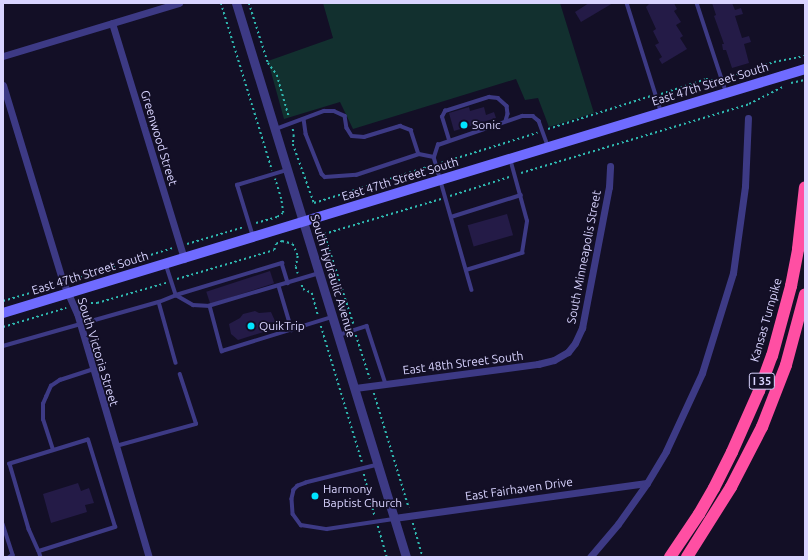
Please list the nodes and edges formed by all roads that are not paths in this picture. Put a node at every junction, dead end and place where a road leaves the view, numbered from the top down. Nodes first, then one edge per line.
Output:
1 (179, 3) edge
2 (236, 3) edge
3 (628, 3) edge
4 (697, 3) edge
5 (112, 23) junction
6 (3, 56) edge
7 (805, 69) edge
8 (3, 85) edge
9 (726, 92) junction
10 (662, 112) junction
11 (748, 118) dead end
12 (304, 119) junction
13 (506, 121) junction
14 (275, 129) junction
15 (449, 140) junction
16 (548, 147) junction
17 (419, 154) junction
18 (434, 157) junction
19 (510, 159) junction
20 (610, 166) dead end
21 (288, 170) junction
22 (441, 180) junction
23 (805, 187) edge
24 (521, 195) junction
25 (451, 217) junction
26 (304, 222) junction
27 (253, 238) junction
28 (184, 259) junction
29 (166, 264) junction
30 (466, 270) junction
31 (319, 273) junction
32 (224, 280) junction
33 (214, 283) junction
34 (288, 283) junction
35 (225, 285) dead end
36 (278, 286) junction
37 (215, 288) dead end
38 (472, 290) dead end
39 (68, 293) junction
40 (805, 294) edge
41 (176, 295) junction
42 (159, 302) junction
43 (210, 306) junction
44 (3, 313) edge
45 (333, 317) junction
46 (80, 324) junction
47 (292, 330) junction
48 (339, 336) junction
49 (3, 346) edge
50 (570, 349) joint
51 (176, 363) dead end
52 (93, 369) junction
53 (180, 375) dead end
54 (386, 384) junction
55 (355, 388) junction
56 (116, 446) junction
57 (53, 450) junction
58 (378, 465) junction
59 (647, 483) junction
60 (394, 518) junction
61 (3, 524) edge
62 (39, 551) junction
63 (10, 557) edge
64 (41, 557) edge
65 (149, 557) edge
66 (406, 557) edge
67 (590, 557) edge
68 (670, 557) edge
69 (687, 557) edge

1 - 5 street
2 - 14 street, South Hydraulic Avenue
3 - 10 lane
4 - 9 lane
5 - 6 street
5 - 28 street, Greenwood Street
7 - 9 main road, East 47th Street South
8 - 39 street, South Victoria Street
9 - 10 main road, East 47th Street South
10 - 16 main road, East 47th Street South
11 - 59 street
12 - 14 lane
12 - 17 lane
12 - 17 lane
13 - 15 lane
13 - 15 lane
13 - 16 lane
14 - 21 street, South Hydraulic Avenue
15 - 18 lane
16 - 19 main road, East 47th Street South
17 - 18 lane
18 - 22 lane
19 - 22 main road, East 47th Street South
19 - 24 lane
20 - 50 street, South Minneapolis Street
21 - 26 street, South Hydraulic Avenue
21 - 27 lane
22 - 25 lane
22 - 26 main road, East 47th Street South
23 - 68 highway, Kansas Turnpike / I 35
24 - 25 lane
24 - 30 lane
25 - 30 lane
26 - 27 main road, East 47th Street South
26 - 31 street, South Hydraulic Avenue
27 - 28 main road, East 47th Street South
28 - 29 main road, East 47th Street South
29 - 39 main road, East 47th Street South
29 - 41 lane
30 - 38 lane
31 - 34 lane
31 - 45 street, South Hydraulic Avenue
32 - 33 lane
32 - 34 lane
32 - 35 lane
33 - 37 lane
33 - 41 lane
34 - 36 lane
36 - 43 lane
36 - 47 lane
39 - 44 main road, East 47th Street South
39 - 46 street, South Victoria Street
40 - 69 highway, I 35
41 - 42 lane
41 - 43 lane
42 - 46 lane
42 - 51 lane
43 - 47 lane
45 - 47 lane
45 - 48 street, South Hydraulic Avenue
46 - 49 lane
46 - 52 street, South Victoria Street
48 - 54 lane
48 - 55 street, South Hydraulic Avenue
50 - 54 street, East 48th Street South
52 - 56 street, South Victoria Street
52 - 57 lane
53 - 56 lane
54 - 55 street, East 48th Street South
55 - 58 street, South Hydraulic Avenue
56 - 65 street, South Victoria Street
57 - 62 lane
57 - 62 lane
58 - 60 street, South Hydraulic Avenue
58 - 60 lane
59 - 60 street, East Fairhaven Drive
59 - 67 street
60 - 66 street, South Hydraulic Avenue
61 - 63 lane
62 - 64 lane

